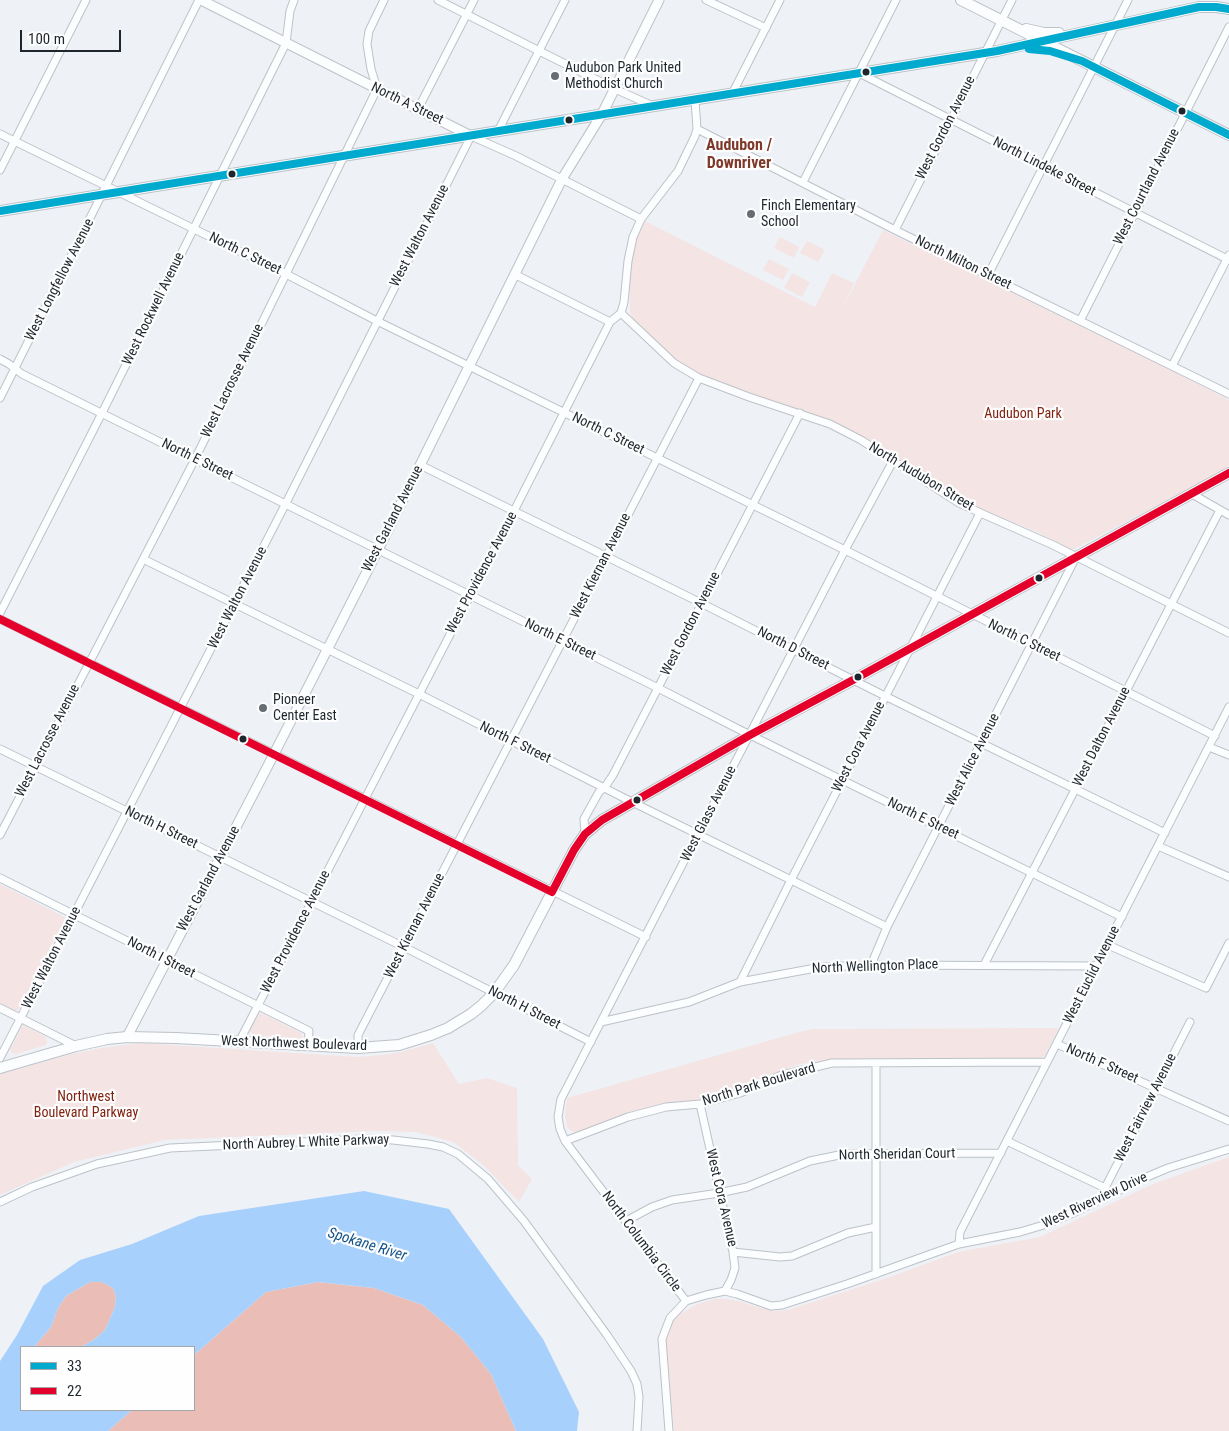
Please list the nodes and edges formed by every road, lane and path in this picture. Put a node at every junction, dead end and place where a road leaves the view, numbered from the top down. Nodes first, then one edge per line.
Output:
1 (86, 0) edge
2 (200, 0) edge
3 (294, 0) edge
4 (384, 0) edge
5 (438, 0) edge
6 (474, 0) edge
7 (565, 0) edge
8 (659, 0) edge
9 (706, 0) edge
10 (780, 0) edge
11 (896, 0) edge
12 (961, 0) edge
13 (1012, 0) edge
14 (1128, 0) edge
15 (1229, 9) edge
16 (466, 14) junction
17 (1001, 20) junction
18 (1115, 26) junction
19 (1014, 27) junction
20 (1229, 27) edge
21 (766, 28) junction
22 (1080, 33) junction
23 (1042, 41) junction
24 (286, 43) junction
25 (539, 51) junction
26 (997, 51) junction
27 (985, 53) junction
28 (1082, 61) junction
29 (1094, 67) junction
30 (859, 73) junction
31 (377, 89) junction
32 (614, 89) junction
33 (732, 94) junction
34 (695, 100) junction
35 (654, 106) junction
36 (418, 109) junction
37 (1185, 113) junction
38 (602, 114) junction
39 (950, 120) junction
40 (697, 129) junction
41 (498, 131) junction
42 (0, 134) edge
43 (1229, 135) edge
44 (471, 136) junction
45 (14, 141) junction
46 (344, 156) junction
47 (1044, 166) junction
48 (0, 170) edge
49 (220, 176) junction
50 (562, 180) junction
51 (802, 182) junction
52 (104, 191) junction
53 (118, 192) junction
54 (0, 211) edge
55 (1134, 213) junction
56 (642, 219) junction
57 (193, 229) junction
58 (896, 230) junction
59 (1228, 257) edge
60 (286, 274) junction
61 (514, 274) junction
62 (988, 275) junction
63 (621, 313) junction
64 (1080, 320) junction
65 (377, 321) junction
66 (610, 322) junction
67 (0, 359) edge
68 (470, 366) junction
69 (1172, 366) junction
70 (15, 369) junction
71 (699, 378) junction
72 (1229, 394) edge
73 (0, 398) edge
74 (565, 412) junction
75 (102, 413) junction
76 (800, 413) junction
77 (657, 458) junction
78 (195, 459) junction
79 (893, 461) junction
80 (420, 465) junction
81 (1229, 473) edge
82 (1192, 494) junction
83 (286, 503) junction
84 (753, 505) junction
85 (1220, 510) junction
86 (514, 511) junction
87 (980, 513) junction
88 (1229, 515) edge
89 (378, 550) junction
90 (845, 550) junction
91 (1077, 556) junction
92 (606, 557) junction
93 (143, 559) junction
94 (470, 596) junction
95 (937, 597) junction
96 (701, 603) junction
97 (1171, 604) junction
98 (234, 605) junction
99 (0, 613) edge
100 (971, 615) junction
101 (0, 619) edge
102 (1229, 633) edge
103 (562, 641) junction
104 (1032, 644) junction
105 (794, 649) junction
106 (909, 649) junction
107 (327, 650) junction
108 (89, 662) junction
109 (853, 680) junction
110 (658, 688) junction
111 (1126, 692) junction
112 (419, 694) junction
113 (885, 696) junction
114 (1229, 707) edge
115 (181, 708) junction
116 (750, 735) junction
117 (1215, 736) junction
118 (510, 740) junction
119 (981, 743) junction
120 (1209, 747) junction
121 (0, 748) edge
122 (274, 754) junction
123 (1229, 755) edge
124 (36, 766) junction
125 (842, 780) junction
126 (604, 787) junction
127 (1075, 790) junction
128 (365, 799) junction
129 (632, 802) junction
130 (128, 811) junction
131 (939, 826) junction
132 (1165, 833) junction
133 (586, 834) junction
134 (699, 834) junction
135 (0, 835) edge
136 (457, 844) junction
137 (1158, 846) junction
138 (220, 856) junction
139 (1032, 873) junction
140 (1229, 877) edge
141 (0, 878) edge
142 (790, 880) junction
143 (552, 892) junction
144 (311, 902) junction
145 (74, 914) junction
146 (1122, 917) junction
147 (887, 927) junction
148 (646, 937) junction
149 (1229, 943) edge
150 (1108, 945) junction
151 (404, 947) junction
152 (166, 960) junction
153 (871, 965) junction
154 (984, 965) junction
155 (1097, 966) junction
156 (740, 982) junction
157 (494, 993) junction
158 (258, 1005) junction
159 (0, 1008) edge
160 (21, 1018) junction
161 (601, 1022) junction
162 (1190, 1022) dead end
163 (127, 1037) junction
164 (239, 1042) junction
165 (591, 1042) junction
166 (1056, 1044) junction
167 (76, 1046) junction
168 (308, 1046) junction
169 (358, 1048) junction
170 (0, 1058) edge
171 (1048, 1062) junction
172 (876, 1063) junction
173 (0, 1068) edge
174 (1156, 1088) junction
175 (700, 1104) junction
176 (558, 1117) joint
177 (1229, 1121) edge
178 (565, 1141) junction
179 (1007, 1141) junction
180 (1229, 1150) edge
181 (877, 1153) junction
182 (1001, 1153) junction
183 (1107, 1191) junction
184 (719, 1193) junction
185 (0, 1202) edge
186 (626, 1222) junction
187 (876, 1227) junction
188 (959, 1244) junction
189 (733, 1252) junction
190 (876, 1274) junction
191 (725, 1292) junction
192 (686, 1302) junction
193 (637, 1431) edge
194 (669, 1431) edge

1 - 45 street
2 - 24 street, North A Street
2 - 52 street, West Longfellow Avenue
3 - 24 street, West Rockwell Avenue
4 - 31 street
5 - 16 street
6 - 16 street
7 - 25 street
8 - 32 street, West Garland Avenue
9 - 21 street
10 - 21 street
11 - 30 street
12 - 17 main road
13 - 17 street, West Gordon Avenue
14 - 18 street
15 - 18 main road
16 - 25 street
16 - 36 street
17 - 19 main road
17 - 27 street, West Gordon Avenue
18 - 22 main road
18 - 29 street
19 - 22 main road
19 - 23 main road
20 - 37 street, West Courtland Avenue
21 - 33 street
22 - 23 main road
23 - 26 main road
23 - 28 main road
24 - 31 street, North A Street
24 - 49 street, West Rockwell Avenue
25 - 32 street
25 - 41 street
26 - 27 main road
26 - 28 main road
27 - 30 main road
27 - 39 street, West Gordon Avenue
28 - 29 main road
29 - 37 main road
29 - 47 street
30 - 33 main road
30 - 39 street, North Lindeke Street
30 - 51 street
31 - 36 street, North A Street
31 - 46 street, West Lacrosse Avenue
32 - 35 street
32 - 38 street, West Garland Avenue
33 - 34 main road
34 - 35 main road
34 - 40 street
35 - 38 main road
36 - 44 street, North A Street
37 - 43 main road
37 - 55 street, West Courtland Avenue
38 - 41 main road
38 - 50 street, West Garland Avenue
39 - 47 street, North Lindeke Street
39 - 58 street, West Gordon Avenue
40 - 51 street, North Milton Street
40 - 56 street
41 - 44 main road
42 - 45 street
44 - 46 main road
44 - 50 street, North A Street
44 - 65 street, West Walton Avenue
45 - 48 street
45 - 52 street
46 - 49 main road
46 - 60 street, West Lacrosse Avenue
47 - 55 street, North Lindeke Street
47 - 62 street
49 - 53 main road
49 - 57 street, West Rockwell Avenue
50 - 56 street, North A Street
50 - 61 street, West Garland Avenue
51 - 58 street, North Milton Street
52 - 53 main road
52 - 54 main road
52 - 70 street, West Longfellow Avenue
53 - 57 street, North C Street
55 - 59 street, North Lindeke Street
55 - 64 street, West Courtland Avenue
56 - 63 street
57 - 60 street, North C Street
57 - 75 street, West Rockwell Avenue
58 - 62 street, North Milton Street
59 - 69 street
60 - 65 street, North C Street
60 - 78 street, West Lacrosse Avenue
61 - 66 street
61 - 68 street, West Garland Avenue
62 - 64 street, North Milton Street
63 - 66 street, West Providence Avenue
63 - 71 street, North Audubon Street
64 - 69 street, North Milton Street
65 - 68 street, North C Street
65 - 83 street, West Walton Avenue
66 - 74 street, West Providence Avenue
67 - 70 street, North E Street
68 - 74 street, North C Street
68 - 80 street, West Garland Avenue
69 - 72 street, North Milton Street
70 - 73 street, West Longfellow Avenue
70 - 75 street, North E Street
71 - 76 street, North Audubon Street
71 - 77 street, West Kiernan Avenue
74 - 77 street, North C Street
74 - 86 street, West Providence Avenue
75 - 78 street, North E Street
75 - 99 street, West Rockwell Avenue
76 - 79 street, North Audubon Street
76 - 84 street, West Gordon Avenue
77 - 84 street, North C Street
77 - 92 street, West Kiernan Avenue
78 - 83 street, North E Street
78 - 93 street, West Lacrosse Avenue
79 - 87 street, North Audubon Street
79 - 90 street, West Glass Avenue
80 - 86 street, North D Street
80 - 89 street, West Garland Avenue
81 - 82 main road, West Northwest Boulevard
82 - 85 street
82 - 91 main road, West Northwest Boulevard
83 - 89 street, North E Street
83 - 98 street, West Walton Avenue
84 - 90 street, North C Street
84 - 96 street, West Gordon Avenue
85 - 88 street
85 - 97 street, West Dalton Avenue
86 - 92 street, North D Street
86 - 94 street, West Providence Avenue
87 - 91 street, North Audubon Street
87 - 95 street, West Cora Avenue
89 - 94 street, North E Street
89 - 107 street, West Garland Avenue
90 - 95 street, North C Street
90 - 105 street, West Glass Avenue
91 - 97 street, North Audubon Street
91 - 100 main road, West Northwest Boulevard
91 - 104 street, West Alice Avenue
92 - 96 street, North D Street
92 - 103 street, West Kiernan Avenue
93 - 98 street, North F Street
93 - 108 street, West Lacrosse Avenue
94 - 103 street, North E Street
94 - 112 street, West Providence Avenue
95 - 100 street, North C Street
95 - 106 street, West Cora Avenue
96 - 105 street, North D Street
96 - 110 street, West Gordon Avenue
97 - 102 street, North Audubon Street
97 - 111 street, West Dalton Avenue
98 - 107 street, North F Street
98 - 115 street, West Walton Avenue
100 - 104 street, North C Street
100 - 106 main road, West Northwest Boulevard
101 - 108 street
103 - 110 street, North E Street
103 - 118 street, West Kiernan Avenue
104 - 111 street, North C Street
104 - 119 street, West Alice Avenue
105 - 109 street, North D Street
105 - 116 street, West Glass Avenue
106 - 109 main road, West Northwest Boulevard
106 - 113 street, West Cora Avenue
107 - 112 street, North F Street
107 - 122 street, West Garland Avenue
108 - 115 street
108 - 124 street, West Lacrosse Avenue
109 - 113 street, North D Street
109 - 116 main road, West Northwest Boulevard
110 - 116 street, North E Street
110 - 126 street, West Gordon Avenue
111 - 117 street, North C Street
111 - 127 street, West Dalton Avenue
112 - 118 street, North F Street
112 - 128 street, West Providence Avenue
113 - 119 street, North D Street
113 - 125 street, West Cora Avenue
114 - 117 street, West Euclid Avenue
115 - 122 street
115 - 130 street, West Walton Avenue
116 - 125 street, North E Street
116 - 129 main road, West Northwest Boulevard
116 - 134 street, West Glass Avenue
117 - 120 street, West Euclid Avenue
118 - 126 street, North F Street
118 - 136 street, West Kiernan Avenue
119 - 127 street, North D Street
119 - 131 street, West Alice Avenue
120 - 123 street
120 - 132 street, West Euclid Avenue
121 - 124 street, North H Street
122 - 128 street
122 - 138 street, West Garland Avenue
124 - 130 street, North H Street
124 - 135 street, West Lacrosse Avenue
125 - 131 street, North E Street
125 - 142 street, West Cora Avenue
126 - 129 street, North F Street
126 - 133 street, West Gordon Avenue
127 - 132 street, North D Street
127 - 139 street, West Dalton Avenue
128 - 136 street
128 - 144 street, West Providence Avenue
129 - 133 main road, West Northwest Boulevard
129 - 134 street, North F Street
130 - 138 street, North H Street
130 - 145 street, West Walton Avenue
131 - 139 street, North E Street
131 - 147 street, West Alice Avenue
132 - 137 street, West Euclid Avenue
133 - 143 main road, West Northwest Boulevard
134 - 142 street, North F Street
134 - 148 street, West Glass Avenue
136 - 143 street
136 - 151 street, West Kiernan Avenue
137 - 140 street
137 - 146 street, West Euclid Avenue
138 - 144 street, North H Street
138 - 152 street, West Garland Avenue
139 - 146 street, North E Street
139 - 154 street, West Dalton Avenue
141 - 145 street, North I Street
142 - 147 street, North F Street
142 - 156 street, West Cora Avenue
143 - 148 street
143 - 157 main road, West Northwest Boulevard
144 - 151 street, North H Street
144 - 158 street, West Providence Avenue
145 - 152 street, North I Street
145 - 160 street, West Walton Avenue
146 - 150 street, West Euclid Avenue
147 - 153 street, West Alice Avenue
148 - 161 street, West Glass Avenue
149 - 150 street
150 - 155 street, West Euclid Avenue
151 - 157 street, North H Street
151 - 169 street, West Kiernan Avenue
152 - 158 street, North I Street
152 - 163 street, West Garland Avenue
153 - 154 street, North Wellington Place
153 - 156 street, North Wellington Place
154 - 155 street, North Wellington Place
155 - 166 street, West Euclid Avenue
156 - 161 street, North Wellington Place
157 - 165 street, North H Street
157 - 169 main road, West Northwest Boulevard
158 - 164 street, West Providence Avenue
158 - 168 street, North I Street
159 - 160 street
160 - 167 street
160 - 170 street, West Walton Avenue
161 - 165 street, West Glass Avenue
162 - 174 street, West Fairview Avenue
163 - 164 main road, West Northwest Boulevard
163 - 167 main road, West Northwest Boulevard
164 - 168 main road, West Northwest Boulevard
165 - 176 street, West Glass Avenue
166 - 171 street, West Euclid Avenue
166 - 174 street, North F Street
167 - 173 main road, West Northwest Boulevard
168 - 169 main road, West Northwest Boulevard
171 - 172 street, North Park Boulevard
171 - 179 street, West Euclid Avenue
172 - 175 street, North Park Boulevard
172 - 181 street
174 - 177 street, North F Street
174 - 183 street, West Fairview Avenue
175 - 178 street, North Park Boulevard
175 - 184 street, West Cora Avenue
176 - 178 street, North Columbia Circle
178 - 186 street, North Columbia Circle
179 - 182 street, West Euclid Avenue
179 - 183 street
180 - 183 street, West Riverview Drive
181 - 182 street, North Sheridan Court
181 - 184 street, North Sheridan Court
181 - 187 street
182 - 188 street, West Euclid Avenue
183 - 188 street, West Riverview Drive
184 - 186 street, North Sheridan Court
184 - 189 street, West Cora Avenue
185 - 193 street, North Aubrey L White Parkway
186 - 192 street, North Columbia Circle
187 - 189 street
187 - 190 street
188 - 190 street, North Columbia Circle
189 - 191 street, West Cora Avenue
190 - 191 street, North Columbia Circle
191 - 192 street, North Columbia Circle
192 - 194 street

